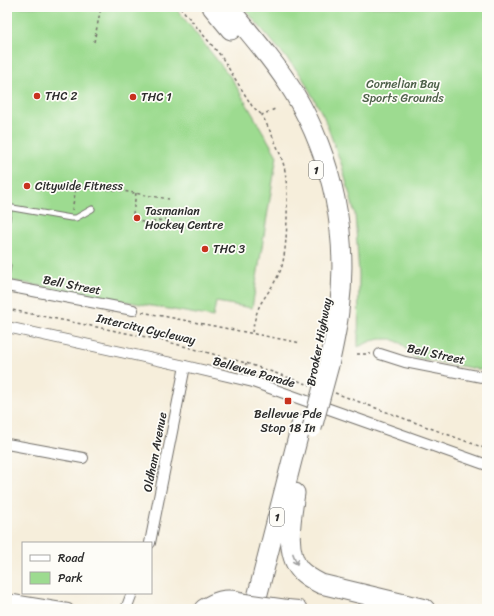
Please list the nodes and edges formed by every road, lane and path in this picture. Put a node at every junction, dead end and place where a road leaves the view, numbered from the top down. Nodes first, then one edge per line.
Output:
1 (101, 7) edge
2 (180, 7) edge
3 (212, 7) edge
4 (228, 7) edge
5 (94, 42) dead end
6 (277, 108) dead end
7 (262, 115) junction
8 (136, 193) junction
9 (169, 199) dead end
10 (8, 207) edge
11 (92, 209) dead end
12 (71, 218) junction
13 (166, 219) dead end
14 (7, 220) edge
15 (8, 266) edge
16 (7, 272) edge
17 (7, 286) edge
18 (7, 309) edge
19 (133, 310) joint
20 (7, 327) edge
21 (252, 332) junction
22 (301, 343) dead end
23 (357, 354) dead end
24 (380, 354) joint
25 (323, 363) junction
26 (185, 366) junction
27 (487, 378) edge
28 (302, 382) dead end
29 (332, 392) dead end
30 (306, 426) junction
31 (7, 444) edge
32 (487, 449) edge
33 (83, 458) dead end
34 (487, 465) edge
35 (295, 493) junction
36 (150, 542) edge
37 (132, 594) edge
38 (7, 599) edge
39 (246, 605) edge
40 (293, 608) edge
41 (68, 609) edge
42 (126, 609) edge
43 (204, 609) edge
44 (216, 609) edge
45 (265, 609) edge
46 (425, 609) edge

1 - 5 path
2 - 7 path
3 - 25 highway, Brooker Highway / 1
4 - 25 highway, 1
6 - 7 path
7 - 21 path
8 - 9 path
8 - 12 path
8 - 13 path
10 - 12 lane
10 - 14 lane
11 - 12 lane
15 - 16 lane
17 - 19 street, Bell Street
18 - 28 path, Intercity Cycleway
19 - 21 path
20 - 26 street, Bellevue Parade
21 - 22 path
23 - 24 path
24 - 27 street, Bell Street
25 - 30 highway, Brooker Highway / 1
26 - 34 street, Bellevue Parade
26 - 36 street, Oldham Avenue
29 - 32 path
30 - 35 highway, Brooker Highway / 1
30 - 39 highway, Brooker Highway / 1
31 - 33 street
35 - 45 highway, Brooker Highway / 1
35 -> 46 highway
37 - 42 street
38 - 41 street
39 - 40 main road, bridge
39 - 43 highway
39 - 44 highway

